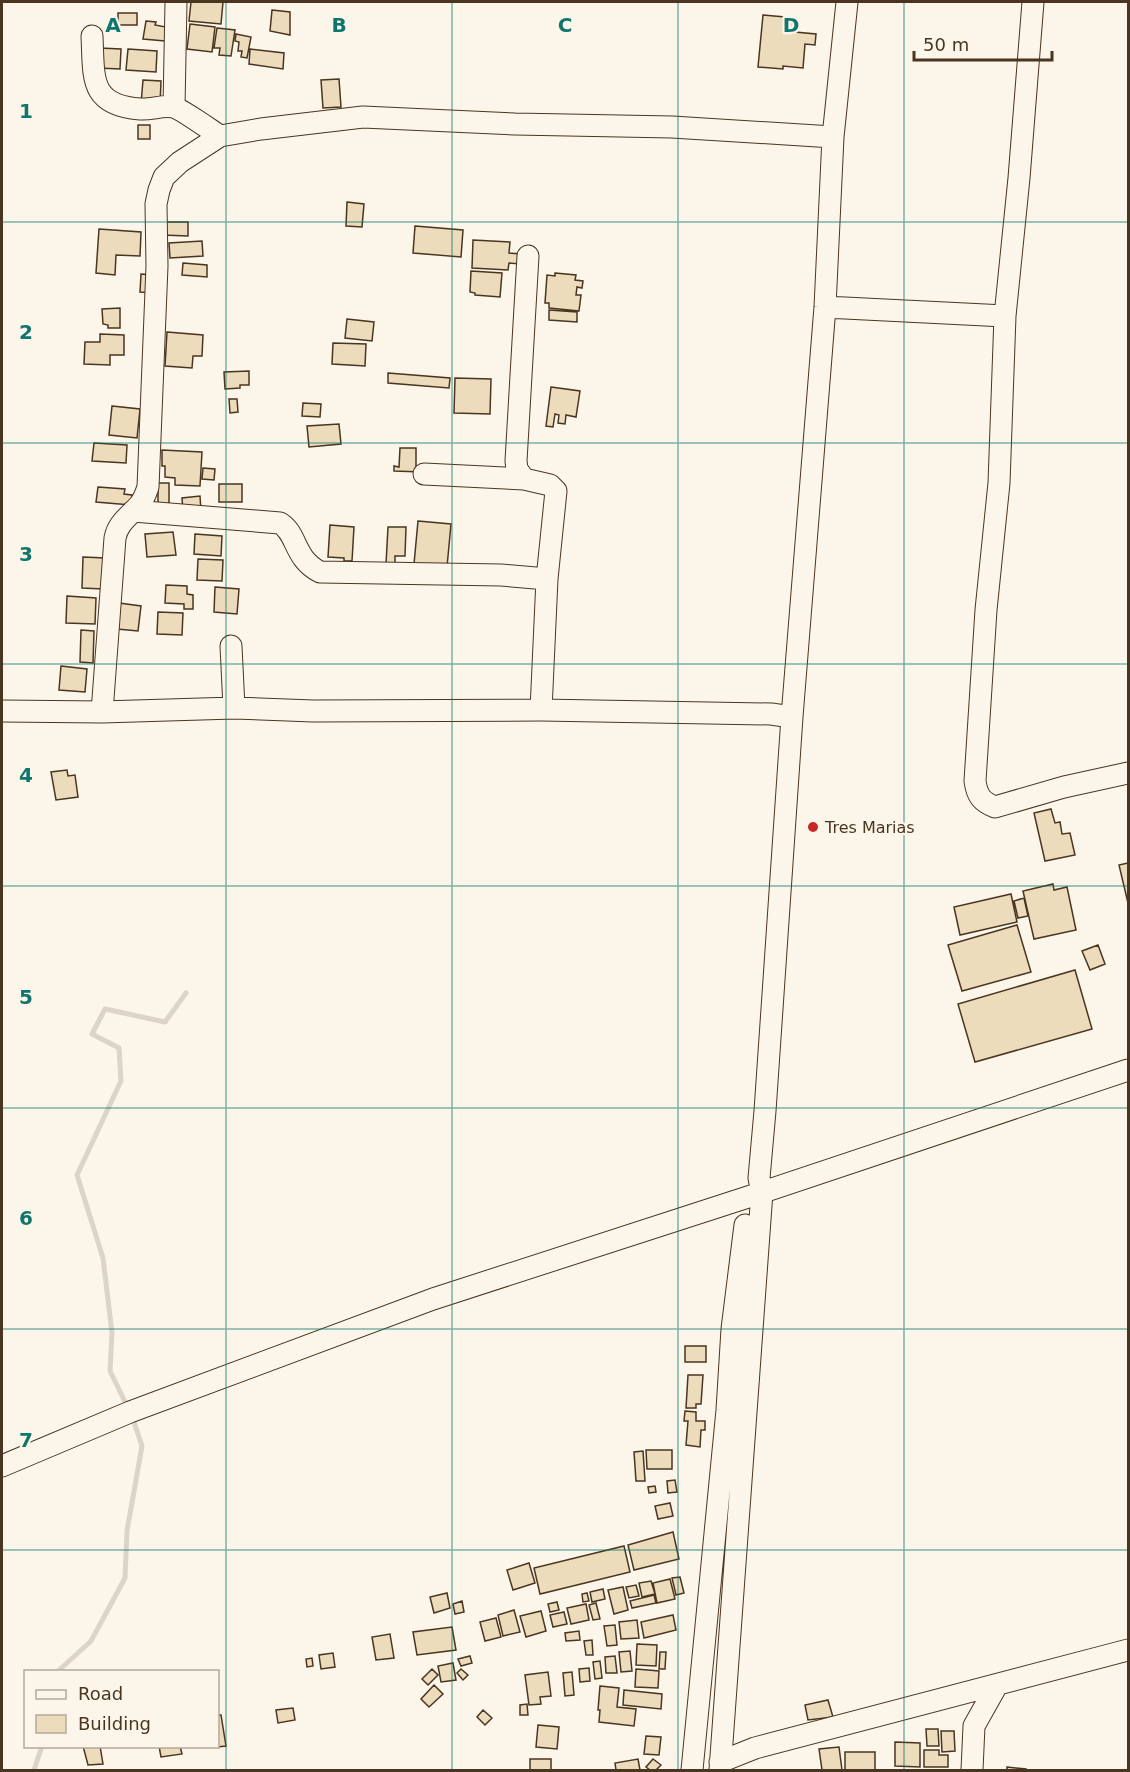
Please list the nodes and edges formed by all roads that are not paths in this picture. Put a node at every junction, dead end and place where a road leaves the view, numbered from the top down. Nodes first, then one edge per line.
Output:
1 (176, 2) edge
2 (847, 2) edge
3 (1033, 2) edge
4 (92, 36) dead end
5 (174, 107) junction
6 (220, 136) junction
7 (833, 137) junction
8 (528, 256) dead end
9 (825, 307) junction
10 (1005, 316) junction
11 (424, 474) dead end
12 (524, 479) junction
13 (133, 511) junction
14 (547, 579) junction
15 (231, 646) dead end
16 (234, 708) junction
17 (541, 710) junction
18 (2, 711) edge
19 (102, 712) junction
20 (792, 717) junction
21 (1128, 773) edge
22 (1128, 1070) edge
23 (756, 1189) junction
24 (2, 1466) edge
25 (713, 1553) junction
26 (736, 1555) junction
27 (1128, 1650) edge
28 (997, 1685) junction
29 (949, 1697) junction
30 (724, 1722) junction
31 (974, 1726) junction
32 (755, 1748) junction
33 (720, 1766) edge
34 (692, 1770) edge
35 (972, 1770) edge

1 - 5 street
2 - 7 street
3 - 10 street
4 - 5 street
5 - 6 street
6 - 7 street
6 - 13 street
7 - 9 street
8 - 12 street
9 - 10 street
9 - 20 street
10 - 21 street
11 - 12 street
12 - 14 street
13 - 14 street
13 - 19 street
14 - 17 street
15 - 16 street
16 - 17 street
16 - 19 street
17 - 20 street
18 - 19 street
20 - 23 street
22 - 23 street
23 - 24 street
23 - 25 street
23 - 26 street
25 - 26 street
25 - 34 street
26 - 30 street
27 - 28 street
28 - 29 street
28 - 31 street
29 - 31 street
29 - 32 street
30 - 32 street
30 - 33 street
31 - 35 street
32 - 33 street

